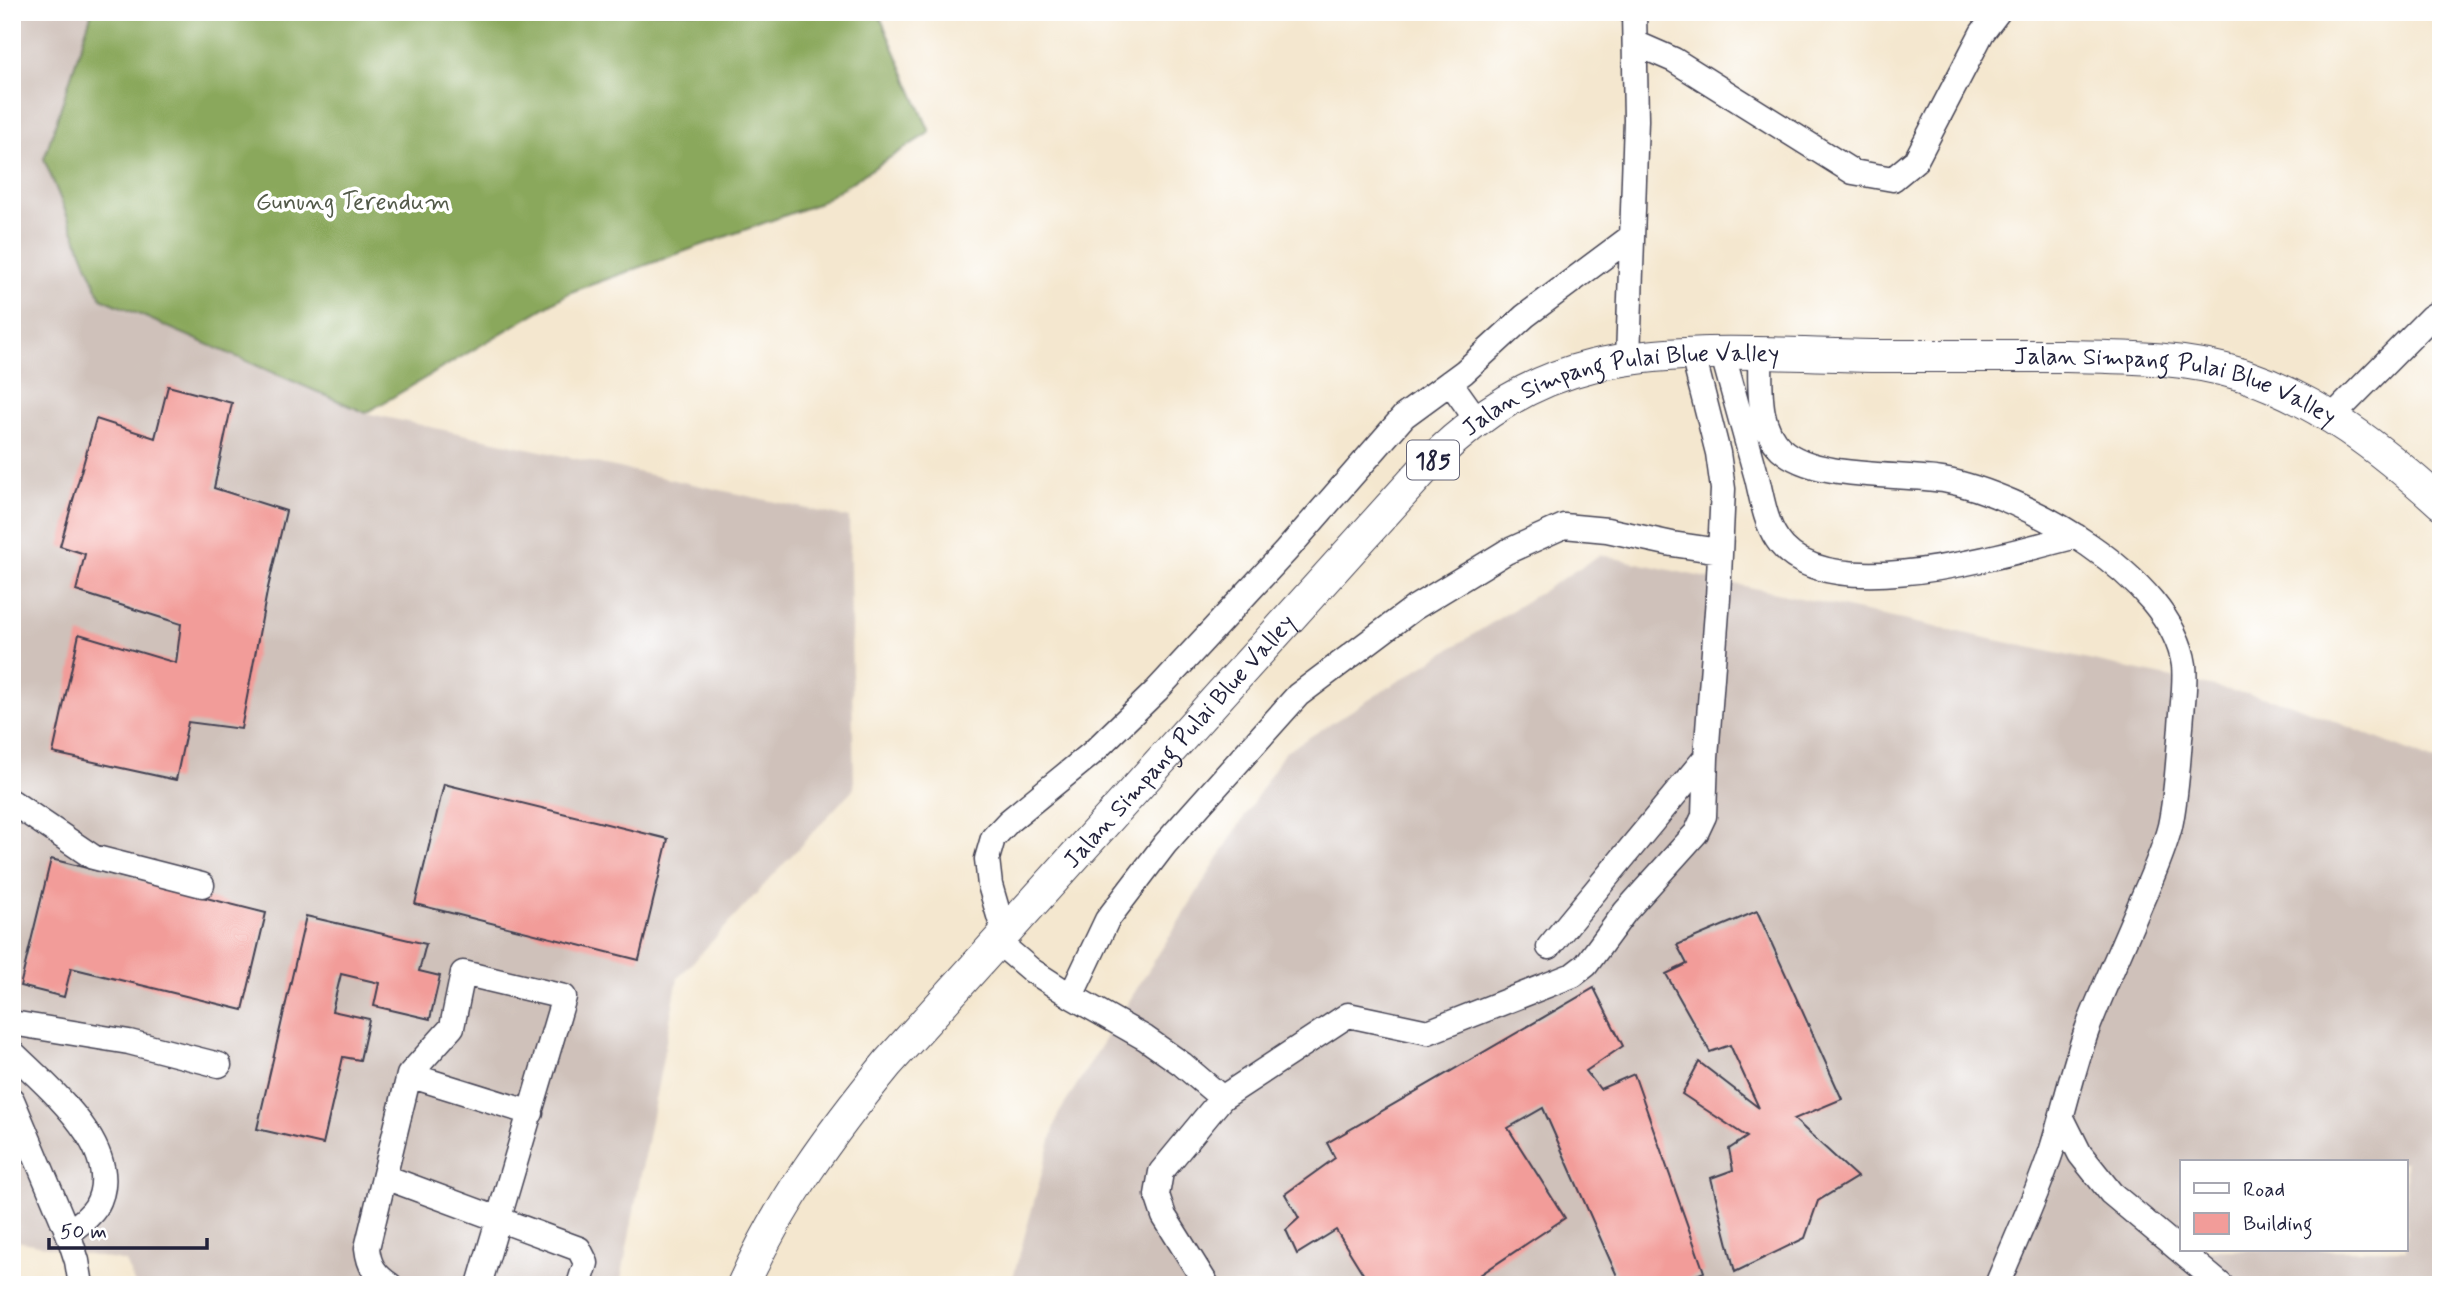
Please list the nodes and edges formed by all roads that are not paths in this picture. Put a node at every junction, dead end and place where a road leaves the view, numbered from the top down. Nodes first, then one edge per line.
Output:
1 (1634, 12) edge
2 (1998, 12) edge
3 (1635, 43) junction
4 (1632, 236) junction
5 (2441, 311) edge
6 (1760, 354) junction
7 (1708, 355) junction
8 (1628, 359) junction
9 (1450, 382) junction
10 (2332, 417) junction
11 (1752, 419) junction
12 (1477, 420) junction
13 (1712, 427) junction
14 (2441, 503) edge
15 (2076, 536) junction
16 (1720, 551) junction
17 (1706, 757) junction
18 (12, 802) edge
19 (202, 885) dead end
20 (1000, 937) junction
21 (1549, 947) dead end
22 (1071, 996) junction
23 (12, 1023) edge
24 (12, 1052) edge
25 (219, 1066) dead end
26 (409, 1075) junction
27 (1222, 1098) junction
28 (12, 1100) edge
29 (531, 1113) junction
30 (2062, 1118) junction
31 (385, 1177) junction
32 (499, 1218) junction
33 (68, 1233) junction
34 (2180, 1251) edge
35 (2182, 1252) edge
36 (81, 1285) edge
37 (390, 1285) edge
38 (479, 1285) edge
39 (579, 1285) edge
40 (743, 1285) edge
41 (1207, 1285) edge
42 (1997, 1285) edge
43 (2221, 1285) edge

1 - 3 street
2 - 3 street
3 - 4 street
4 - 8 street
4 - 9 street
5 - 10 street
6 - 7 main road, Jalan Simpang Pulai Blue Valley / 185
6 - 10 main road, Jalan Simpang Pulai Blue Valley / 185
6 - 11 street
7 - 8 main road, Jalan Simpang Pulai Blue Valley / 185
7 - 11 street
7 - 13 street
8 - 12 main road, Jalan Simpang Pulai Blue Valley / 185
9 - 12 street
9 - 20 street
10 - 14 main road, Jalan Simpang Pulai Blue Valley / 185
11 - 13 street
11 - 15 street
11 - 15 street
12 - 20 main road, Jalan Simpang Pulai Blue Valley / 185
13 - 16 street
15 - 30 street
16 - 17 street
16 - 22 street
17 - 21 street
17 - 27 street
18 - 19 street
20 - 22 street
20 - 40 main road, Jalan Simpang Pulai Blue Valley / 185
22 - 27 street
23 - 25 street
24 - 33 street
26 - 29 street
26 - 29 street
26 - 31 street
27 - 41 street
28 - 33 street
29 - 32 street
30 - 34 street
30 - 42 street
31 - 32 street
31 - 37 street
32 - 38 street
32 - 39 street
33 - 36 street
35 - 43 street

